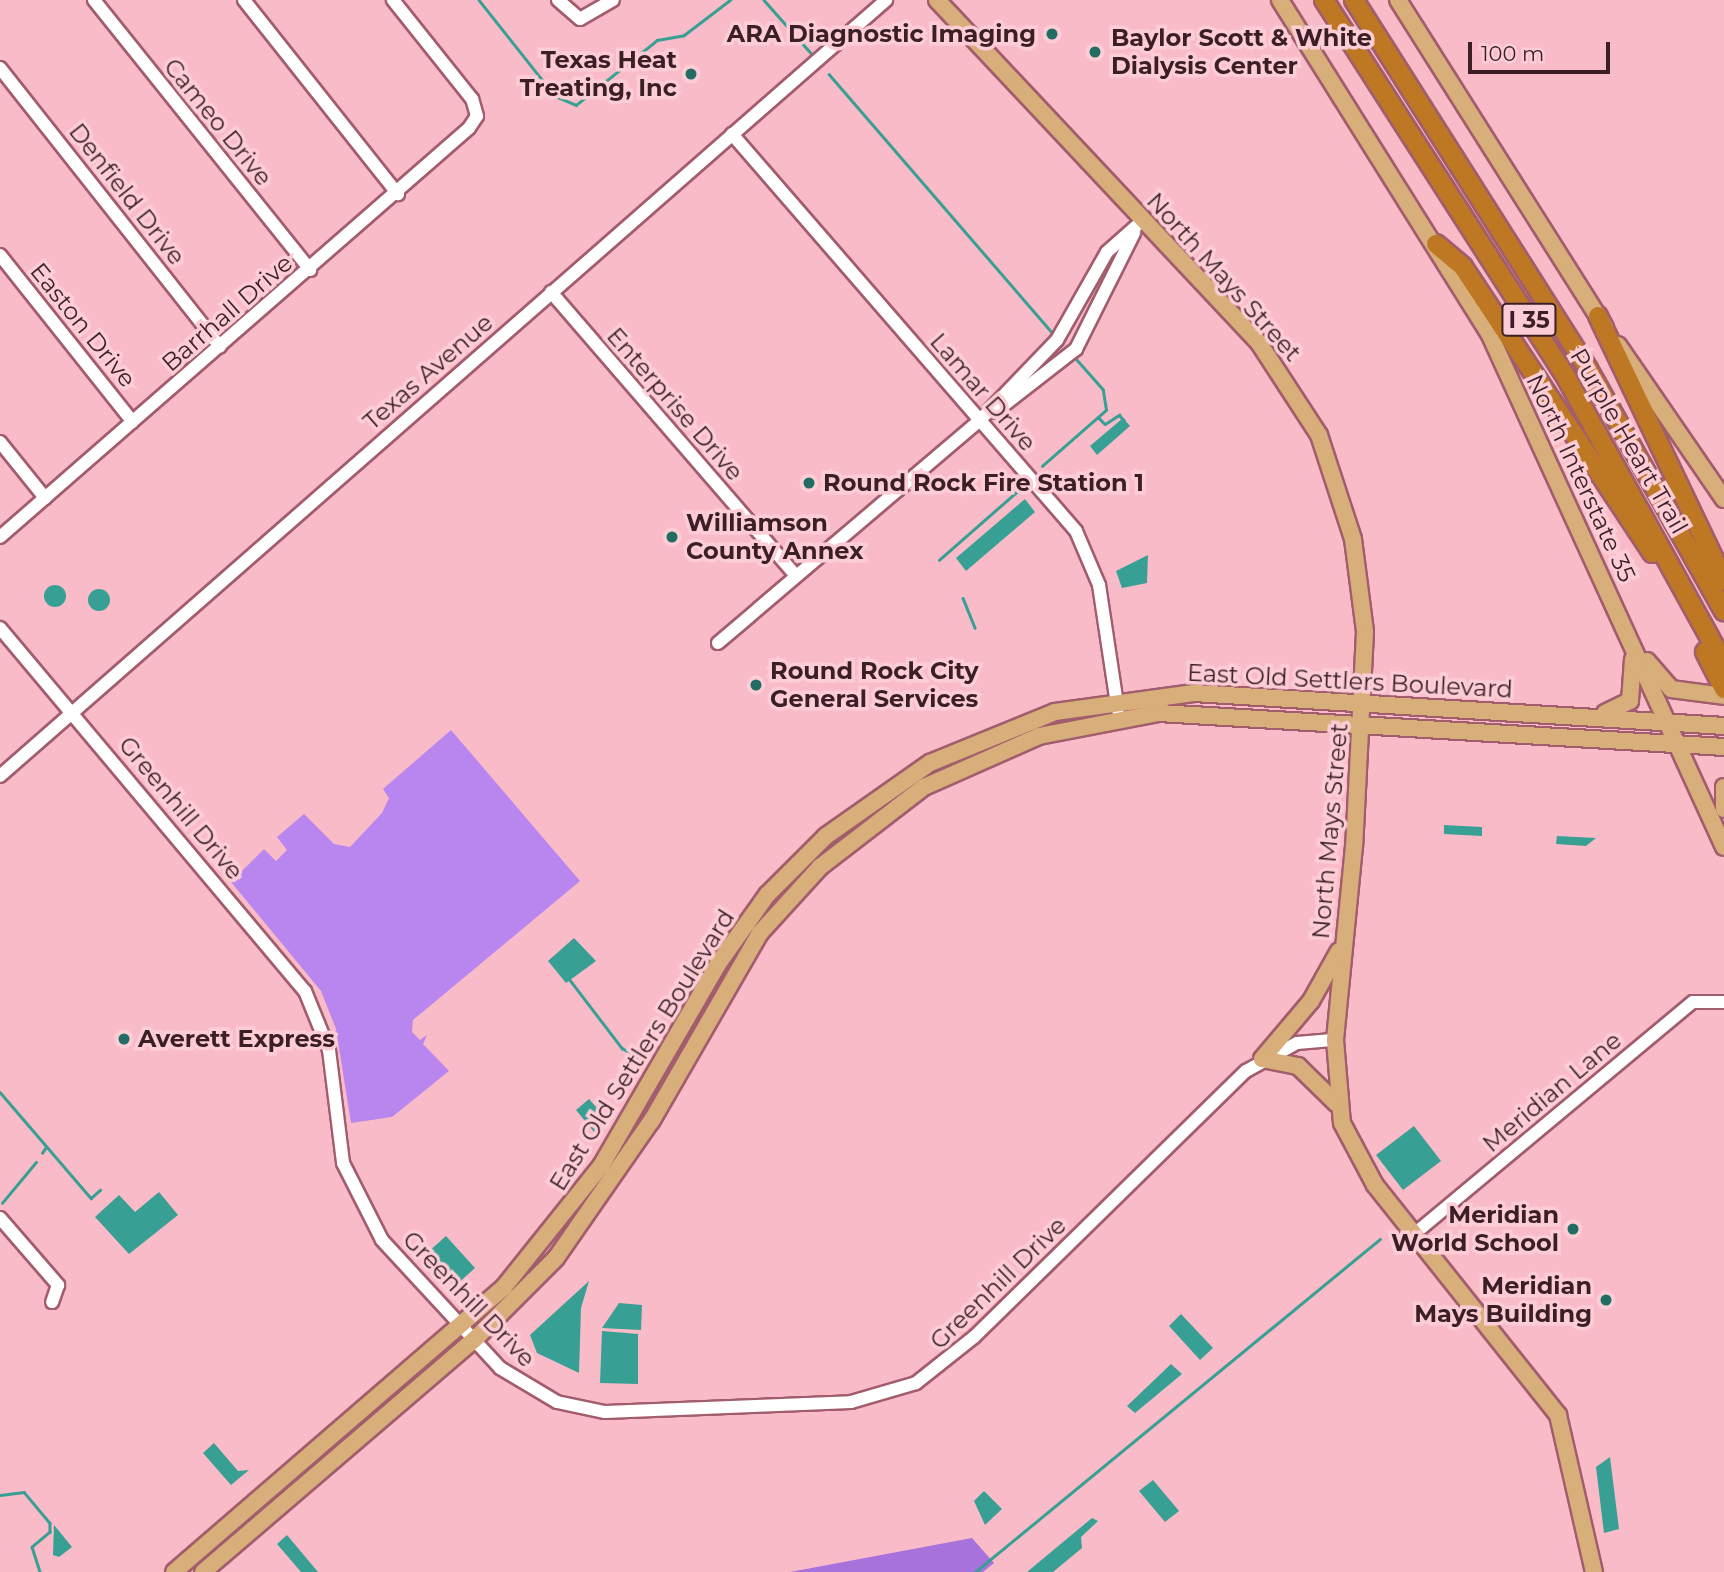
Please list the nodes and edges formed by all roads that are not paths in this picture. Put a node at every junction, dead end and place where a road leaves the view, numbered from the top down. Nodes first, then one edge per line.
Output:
1 (94, 0) edge
2 (244, 0) edge
3 (393, 0) edge
4 (558, 0) edge
5 (613, 0) edge
6 (886, 0) edge
7 (937, 0) edge
8 (1280, 0) edge
9 (1324, 0) edge
10 (1353, 0) edge
11 (1398, 0) edge
12 (0, 68) edge
13 (732, 134) junction
14 (398, 194) junction
15 (1143, 220) junction
16 (1437, 244) junction
17 (0, 255) edge
18 (310, 270) junction
19 (551, 292) junction
20 (1598, 316) junction
21 (220, 347) junction
22 (979, 421) junction
23 (133, 422) junction
24 (0, 442) edge
25 (45, 498) junction
26 (1724, 499) edge
27 (0, 537) edge
28 (795, 575) junction
29 (1724, 580) edge
30 (1724, 611) edge
31 (0, 628) edge
32 (718, 643) dead end
33 (1632, 643) junction
34 (1724, 663) edge
35 (1724, 689) edge
36 (1724, 696) edge
37 (1116, 699) junction
38 (1364, 701) junction
39 (71, 712) junction
40 (1556, 714) junction
41 (1119, 718) junction
42 (1363, 721) junction
43 (1663, 721) junction
44 (1724, 726) edge
45 (1672, 743) junction
46 (1721, 747) edge
47 (0, 776) edge
48 (1724, 787) edge
49 (1724, 809) edge
50 (1724, 847) edge
51 (1342, 946) junction
52 (1724, 1002) edge
53 (1335, 1040) junction
54 (1262, 1059) junction
55 (1339, 1106) junction
56 (0, 1218) edge
57 (1403, 1220) junction
58 (1430, 1221) junction
59 (1413, 1235) junction
60 (1425, 1249) junction
61 (52, 1302) dead end
62 (463, 1327) junction
63 (474, 1340) junction
64 (174, 1572) edge
65 (203, 1572) edge
66 (1594, 1572) edge

1 - 18 street, Cameo Drive
2 - 14 street
3 - 14 street, Barrhall Drive
4 - 5 street
6 - 13 street, Texas Avenue
7 - 15 main road, North Mays Street
8 - 16 main road, North Interstate 35
9 - 34 highway, Purple Heart Trail / I 35
10 - 30 highway, Purple Heart Trail / I 35
11 - 20 main road
12 - 21 street, Denfield Drive
13 - 19 street, Texas Avenue
13 - 22 street, Lamar Drive
14 - 18 street, Barrhall Drive
15 - 22 street
15 - 22 street
15 - 38 main road, North Mays Street
16 - 33 main road, North Interstate 35
16 - 35 highway
17 - 23 street, Easton Drive
18 - 21 street, Barrhall Drive
19 - 28 street, Enterprise Drive
19 - 39 street, Texas Avenue
20 - 26 main road
20 - 29 highway
21 - 23 street, Barrhall Drive
22 - 28 street
22 - 37 street, Lamar Drive
23 - 25 street, Barrhall Drive
24 - 25 street
25 - 27 street, Barrhall Drive
28 - 32 street
31 - 39 street, Greenhill Drive
33 - 36 main road
33 - 40 main road
33 - 43 main road, North Interstate 35
37 - 38 main road, East Old Settlers Boulevard
37 - 41 street, Lamar Drive
37 - 62 main road, East Old Settlers Boulevard
38 - 40 main road, East Old Settlers Boulevard
38 - 42 main road, North Mays Street
39 - 47 street, Texas Avenue
39 - 62 street, Greenhill Drive
40 - 43 main road, East Old Settlers Boulevard
41 - 42 main road, East Old Settlers Boulevard
41 - 63 main road, East Old Settlers Boulevard
42 - 45 main road, East Old Settlers Boulevard
42 - 51 main road, North Mays Street
43 - 44 main road, East Old Settlers Boulevard
43 - 45 main road, North Interstate 35
45 - 46 main road, East Old Settlers Boulevard
45 - 50 main road, North Interstate 35
48 - 49 main road
51 - 53 main road, North Mays Street
51 - 54 main road
52 - 58 street, Meridian Lane
53 - 54 street, Greenhill Drive
53 - 55 main road, North Mays Street
54 - 55 main road
54 - 63 street, Greenhill Drive
55 - 57 main road, North Mays Street
56 - 61 street
57 - 58 street
57 - 59 main road, North Mays Street
58 - 59 street, Meridian Lane
58 - 60 street
59 - 60 main road, North Mays Street
60 - 66 main road, North Mays Street
62 - 63 street, Greenhill Drive
62 - 64 main road, East Old Settlers Boulevard
63 - 65 main road, East Old Settlers Boulevard

